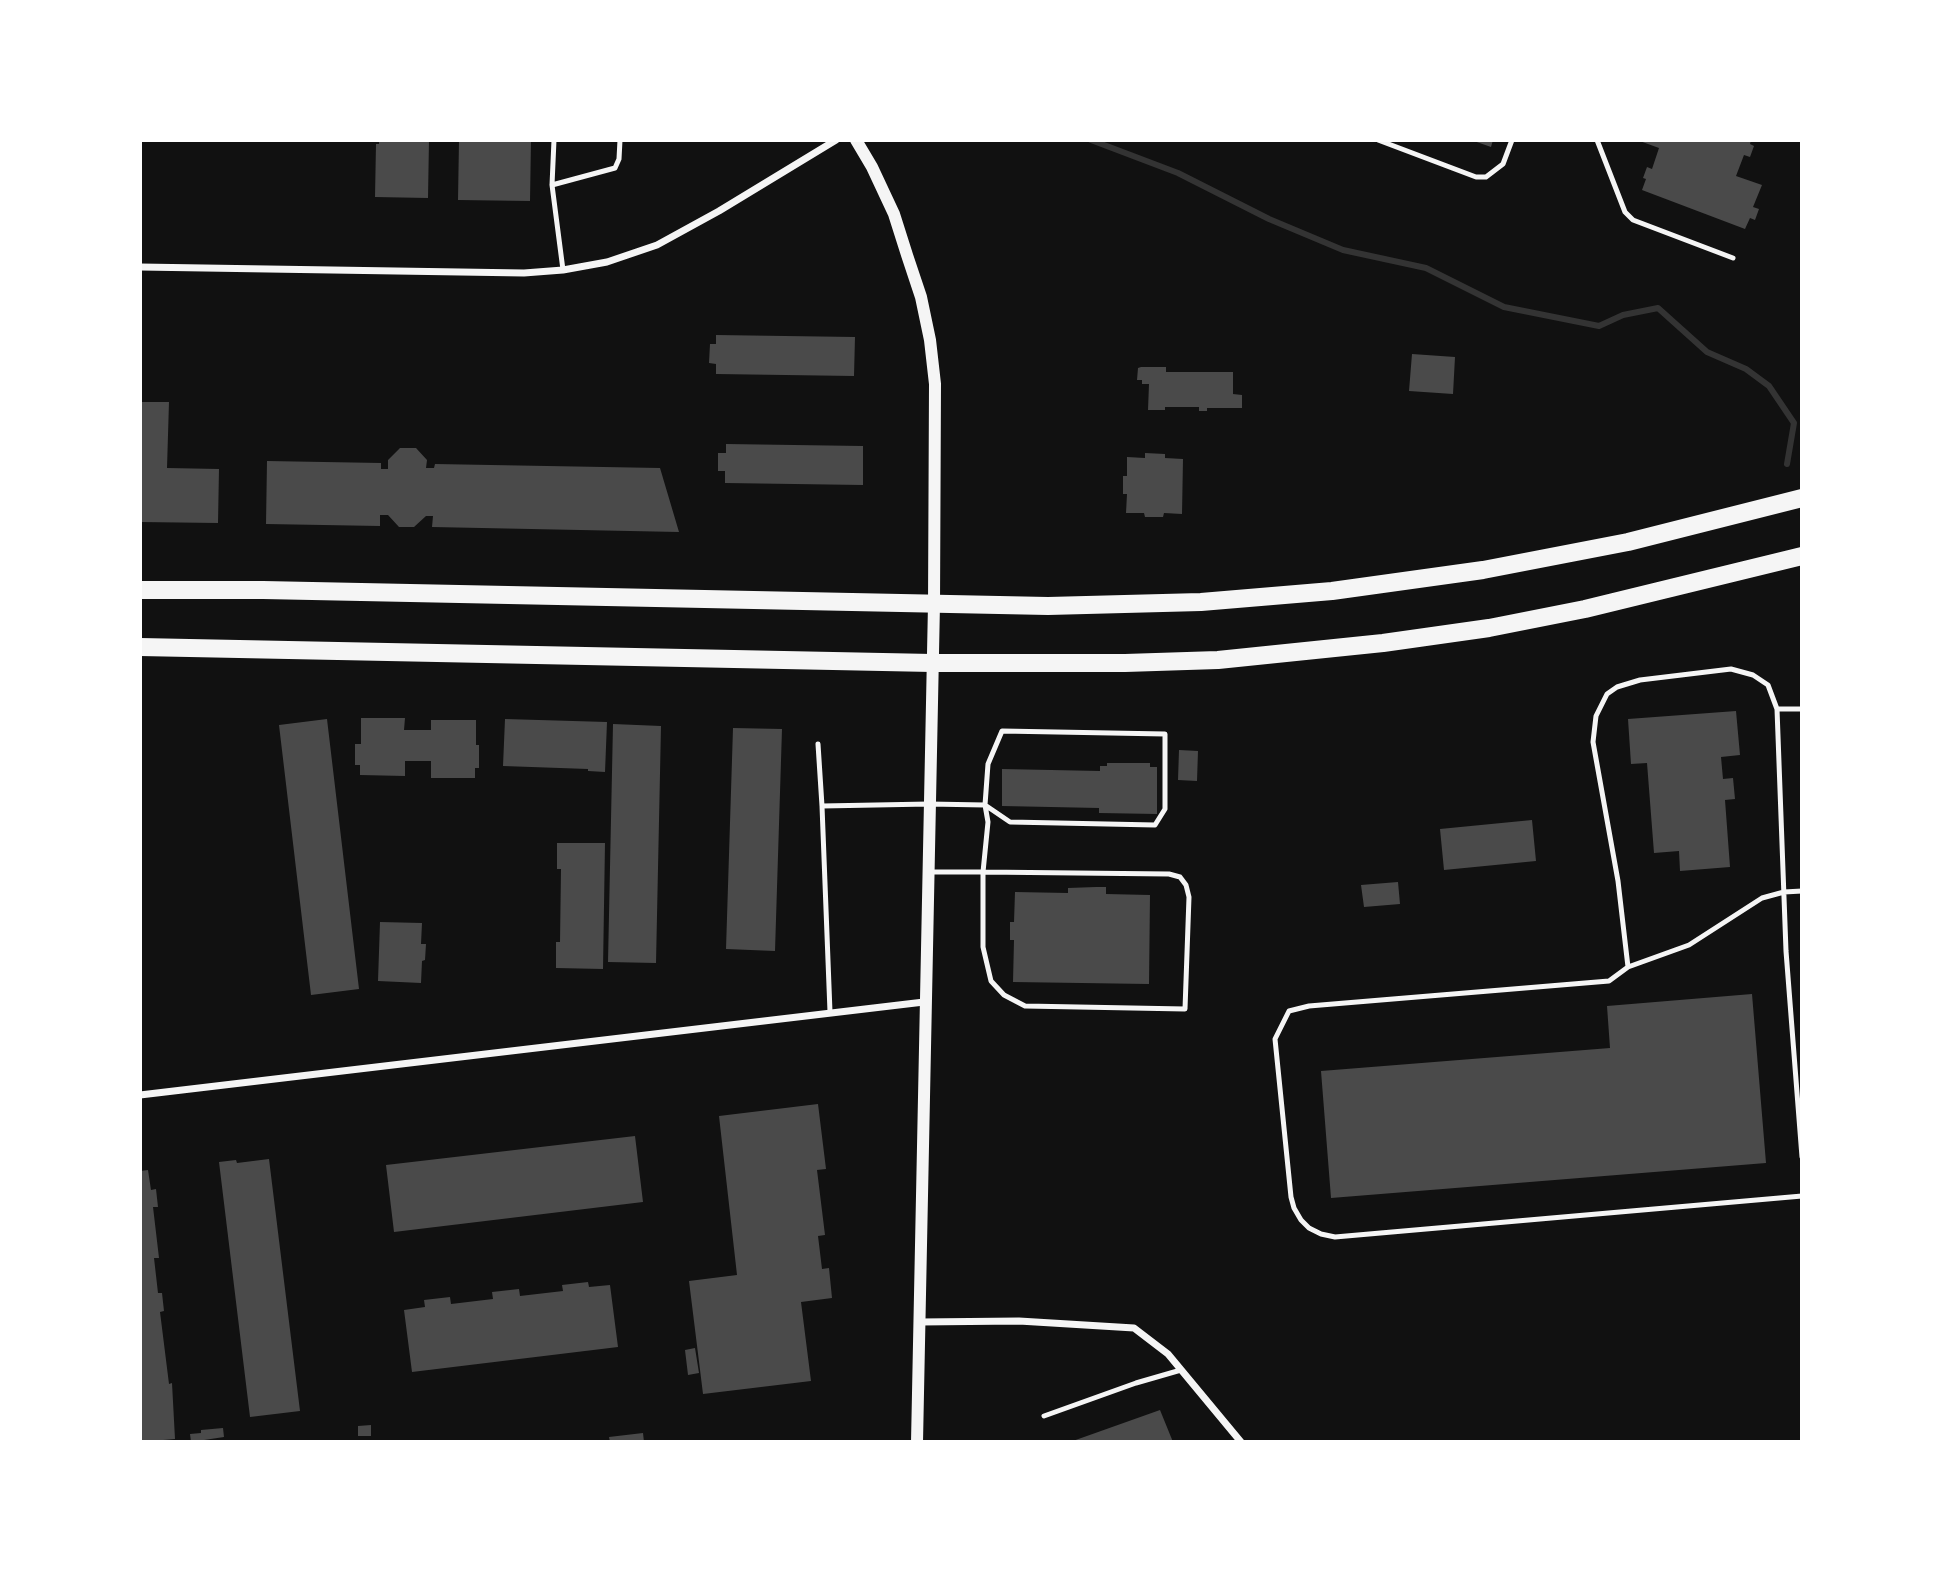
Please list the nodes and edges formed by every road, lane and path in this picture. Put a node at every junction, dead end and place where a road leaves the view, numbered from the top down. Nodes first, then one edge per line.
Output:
1 (554, 140) edge
2 (620, 140) edge
3 (836, 140) edge
4 (856, 140) edge
5 (1378, 140) edge
6 (1512, 140) edge
7 (1597, 140) edge
8 (552, 185) junction
9 (1733, 258) dead end
10 (140, 267) edge
11 (563, 270) junction
12 (1802, 498) edge
13 (1802, 556) edge
14 (140, 590) edge
15 (934, 604) junction
16 (140, 647) edge
17 (932, 663) junction
18 (1777, 709) junction
19 (1802, 709) edge
20 (818, 744) dead end
21 (929, 804) junction
22 (985, 805) junction
23 (822, 806) junction
24 (928, 872) junction
25 (983, 872) junction
26 (1802, 891) edge
27 (1784, 892) junction
28 (1628, 967) junction
29 (924, 1002) junction
30 (830, 1012) junction
31 (140, 1095) edge
32 (1802, 1157) edge
33 (1802, 1196) edge
34 (919, 1322) junction
35 (1181, 1370) junction
36 (1044, 1416) dead end
37 (917, 1442) edge
38 (1241, 1442) edge

1 - 8 lane
2 - 8 lane
3 - 11 street
4 - 15 street
5 - 6 lane
7 - 9 lane
8 - 11 lane
10 - 11 street
12 - 15 main road
13 - 17 main road
14 - 15 main road
15 - 17 street
16 - 17 main road
17 - 21 street
18 - 19 lane
18 - 27 lane
18 - 28 lane
20 - 23 lane
21 - 22 lane
21 - 23 lane
21 - 24 street
22 - 22 lane
22 - 25 lane
23 - 30 lane
24 - 25 lane
24 - 29 street
25 - 25 lane
26 - 27 lane
27 - 28 lane
27 - 32 lane
28 - 33 lane
29 - 30 street
29 - 34 street
30 - 31 street
34 - 35 street
34 - 37 street
35 - 36 lane
35 - 38 street

